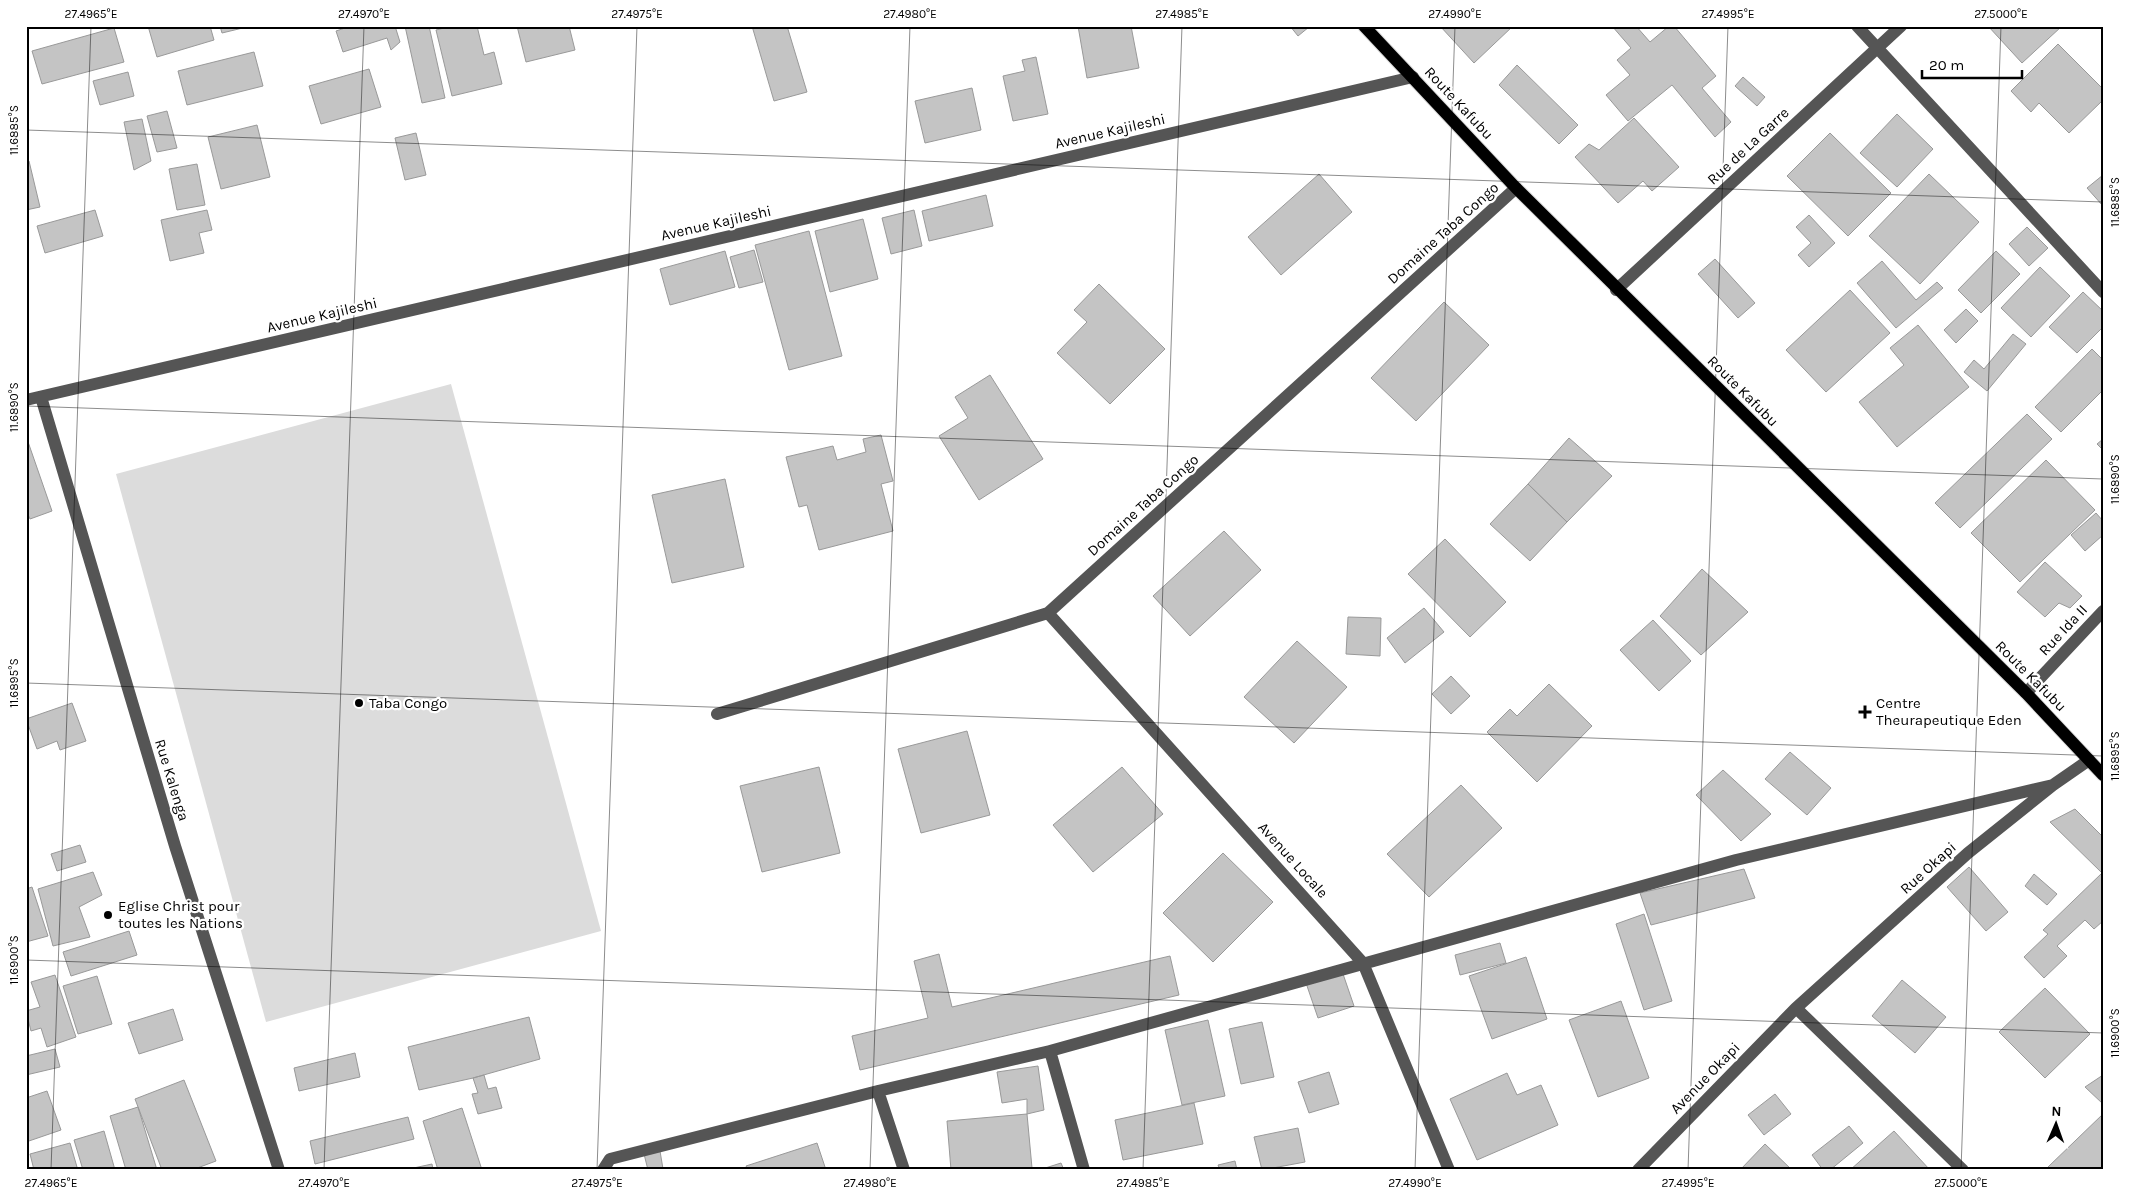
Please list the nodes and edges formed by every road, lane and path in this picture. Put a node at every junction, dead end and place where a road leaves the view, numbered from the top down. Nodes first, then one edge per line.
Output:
1 (1364, 26) edge
2 (1857, 26) edge
3 (1901, 26) edge
4 (1878, 48) junction
5 (1413, 77) junction
6 (1516, 188) junction
7 (1616, 290) junction
8 (2103, 292) edge
9 (41, 397) junction
10 (26, 400) edge
11 (2103, 611) edge
12 (1048, 613) junction
13 (2026, 693) junction
14 (718, 714) dead end
15 (2089, 760) junction
16 (2103, 775) edge
17 (2053, 785) junction
18 (1363, 963) junction
19 (1796, 1008) junction
20 (1050, 1051) junction
21 (878, 1091) junction
22 (279, 1170) edge
23 (603, 1170) edge
24 (904, 1170) edge
25 (1084, 1170) edge
26 (1449, 1170) edge
27 (1638, 1170) edge
28 (1963, 1170) edge

1 - 5 main road, Route Kafubu
2 - 4 street
3 - 4 street, Rue de La Garre
4 - 7 street, Rue de La Garre
4 - 8 street
5 - 6 main road, Route Kafubu
5 - 9 street, Avenue Kajileshi
6 - 7 main road, Route Kafubu
6 - 12 street, Domaine Taba Congo
7 - 13 main road, Route Kafubu
9 - 10 street, Avenue Kajileshi
9 - 22 street, Rue Kalenga
11 - 13 street, Rue Ida II
12 - 14 street, Domaine Taba Congo
12 - 18 street, Avenue Locale
13 - 15 main road, Route Kafubu
15 - 16 main road, Route Kafubu
15 - 17 street, Rue Okapi
17 - 18 street
17 - 19 street, Rue Okapi
18 - 20 street
18 - 26 street, Avenue Locale
19 - 27 street, Avenue Okapi
19 - 28 street
20 - 21 street
20 - 25 street
21 - 23 street
21 - 24 street

